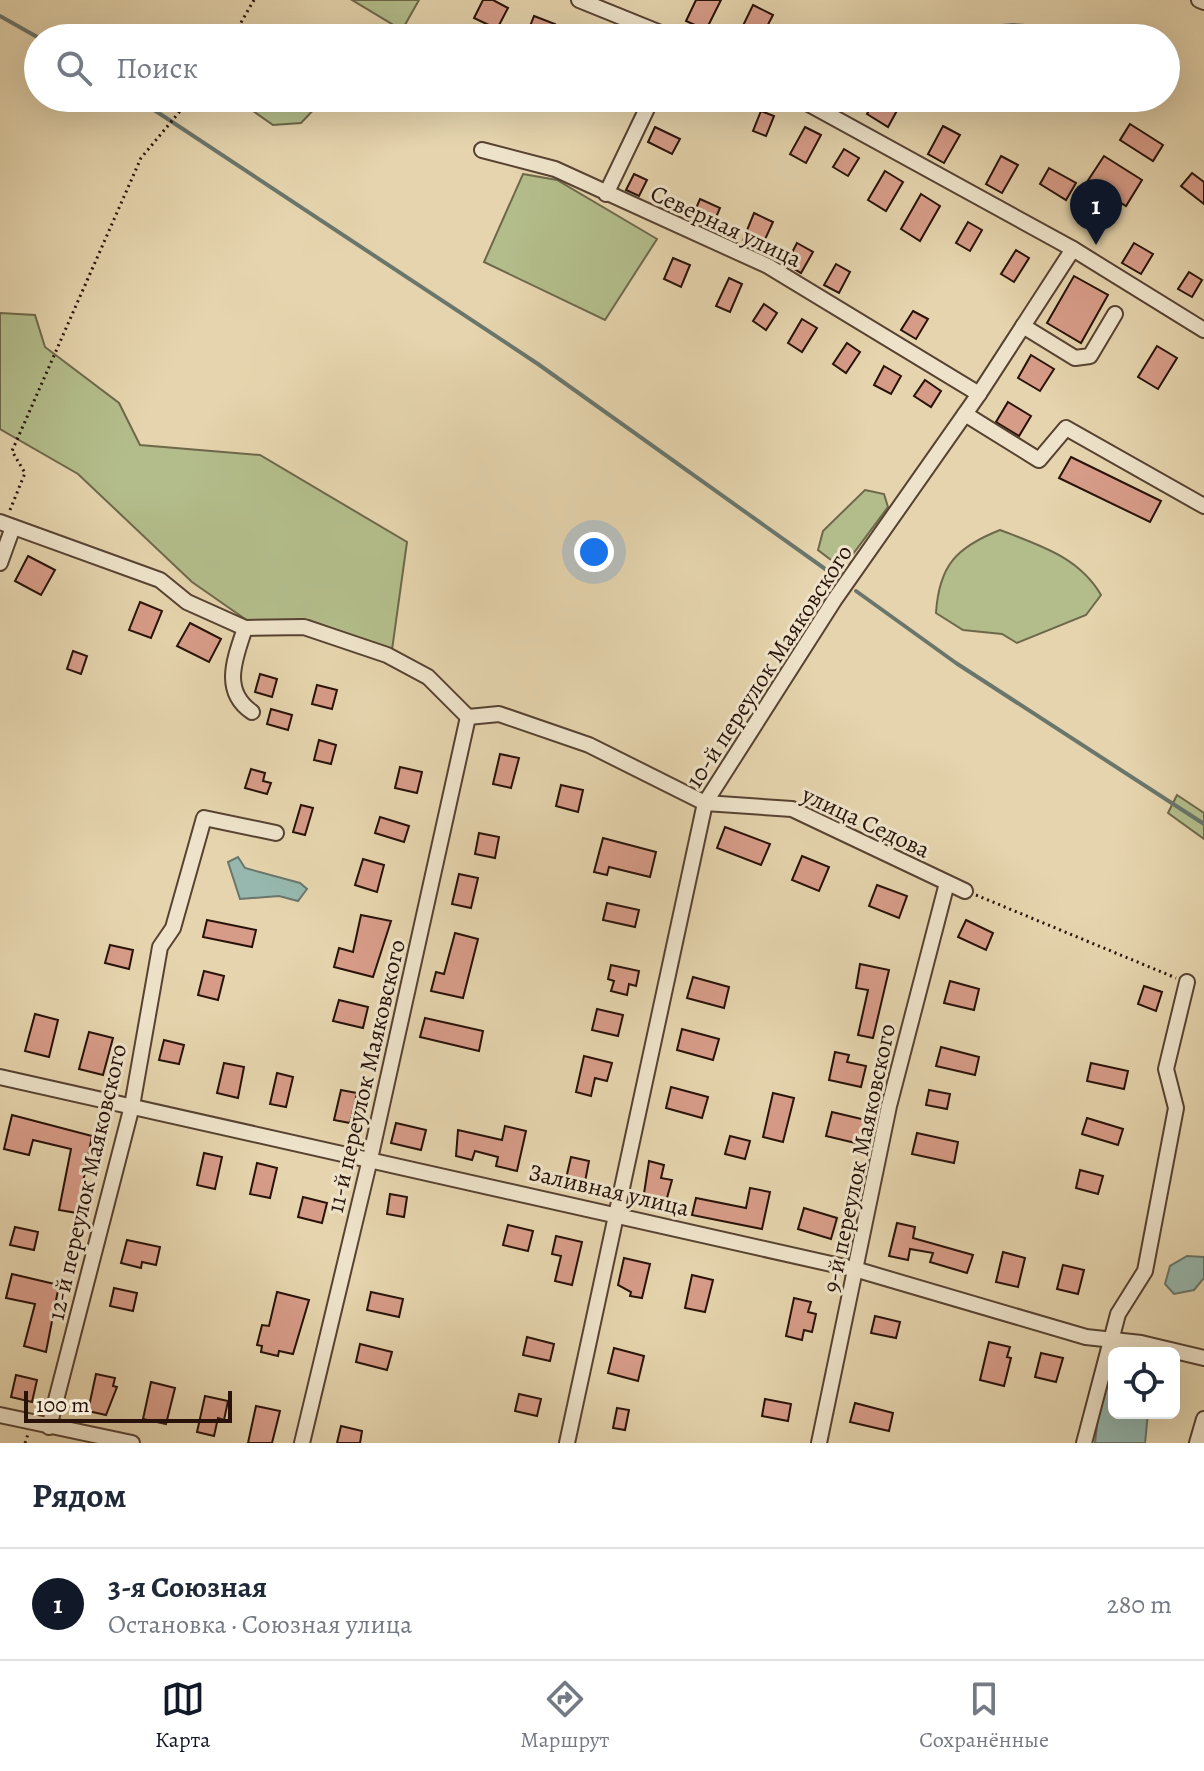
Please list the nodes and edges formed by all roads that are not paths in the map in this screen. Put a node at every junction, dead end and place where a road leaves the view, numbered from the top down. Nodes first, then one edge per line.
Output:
1 (579, 0) edge
2 (638, 24) edge
3 (645, 112) edge
4 (823, 112) edge
5 (482, 150) dead end
6 (606, 194) junction
7 (1073, 249) junction
8 (1115, 314) dead end
9 (1023, 326) junction
10 (1204, 330) edge
11 (979, 394) junction
12 (965, 414) junction
13 (1204, 506) edge
14 (6, 524) edge
15 (0, 563) edge
16 (245, 628) junction
17 (252, 712) dead end
18 (468, 717) junction
19 (705, 803) junction
20 (276, 833) dead end
21 (947, 883) junction
22 (965, 891) road end
23 (1187, 982) road end
24 (0, 1077) edge
25 (132, 1106) junction
26 (370, 1159) junction
27 (614, 1213) junction
28 (858, 1270) junction
29 (1112, 1341) junction
30 (1204, 1358) edge
31 (0, 1415) edge
32 (1204, 1419) edge
33 (49, 1427) junction
34 (132, 1443) edge
35 (302, 1443) edge
36 (567, 1443) edge
37 (819, 1443) edge
38 (1084, 1443) edge
39 (1197, 1443) edge

1 - 2 street
3 - 6 street
4 - 7 street
5 - 6 street, Северная улица
6 - 11 street, Северная улица
7 - 9 street, 10-й переулок Маяковского
7 - 10 street
8 - 9 street
9 - 11 street, 10-й переулок Маяковского
11 - 12 street, 10-й переулок Маяковского
12 - 13 street
12 - 19 street, 10-й переулок Маяковского
14 - 15 street
14 - 16 street
16 - 17 street
16 - 18 street
18 - 19 street, улица Седова
18 - 26 street, 11-й переулок Маяковского
19 - 21 street, улица Седова
19 - 27 street, 10-й переулок Маяковского
20 - 25 street, 12-й переулок Маяковского
21 - 22 street, улица Седова
21 - 28 street, 9-й переулок Маяковского
23 - 29 street
24 - 25 street, Заливная улица
25 - 26 street, Заливная улица
25 - 33 street, 12-й переулок Маяковского
26 - 27 street, Заливная улица
26 - 35 street, 11-й переулок Маяковского
27 - 28 street, Заливная улица
27 - 36 street, 10-й переулок Маяковского
28 - 29 street, Заливная улица
28 - 37 street, 9-й переулок Маяковского
29 - 30 street, Заливная улица
29 - 38 street
31 - 33 street
32 - 39 street
33 - 34 street

